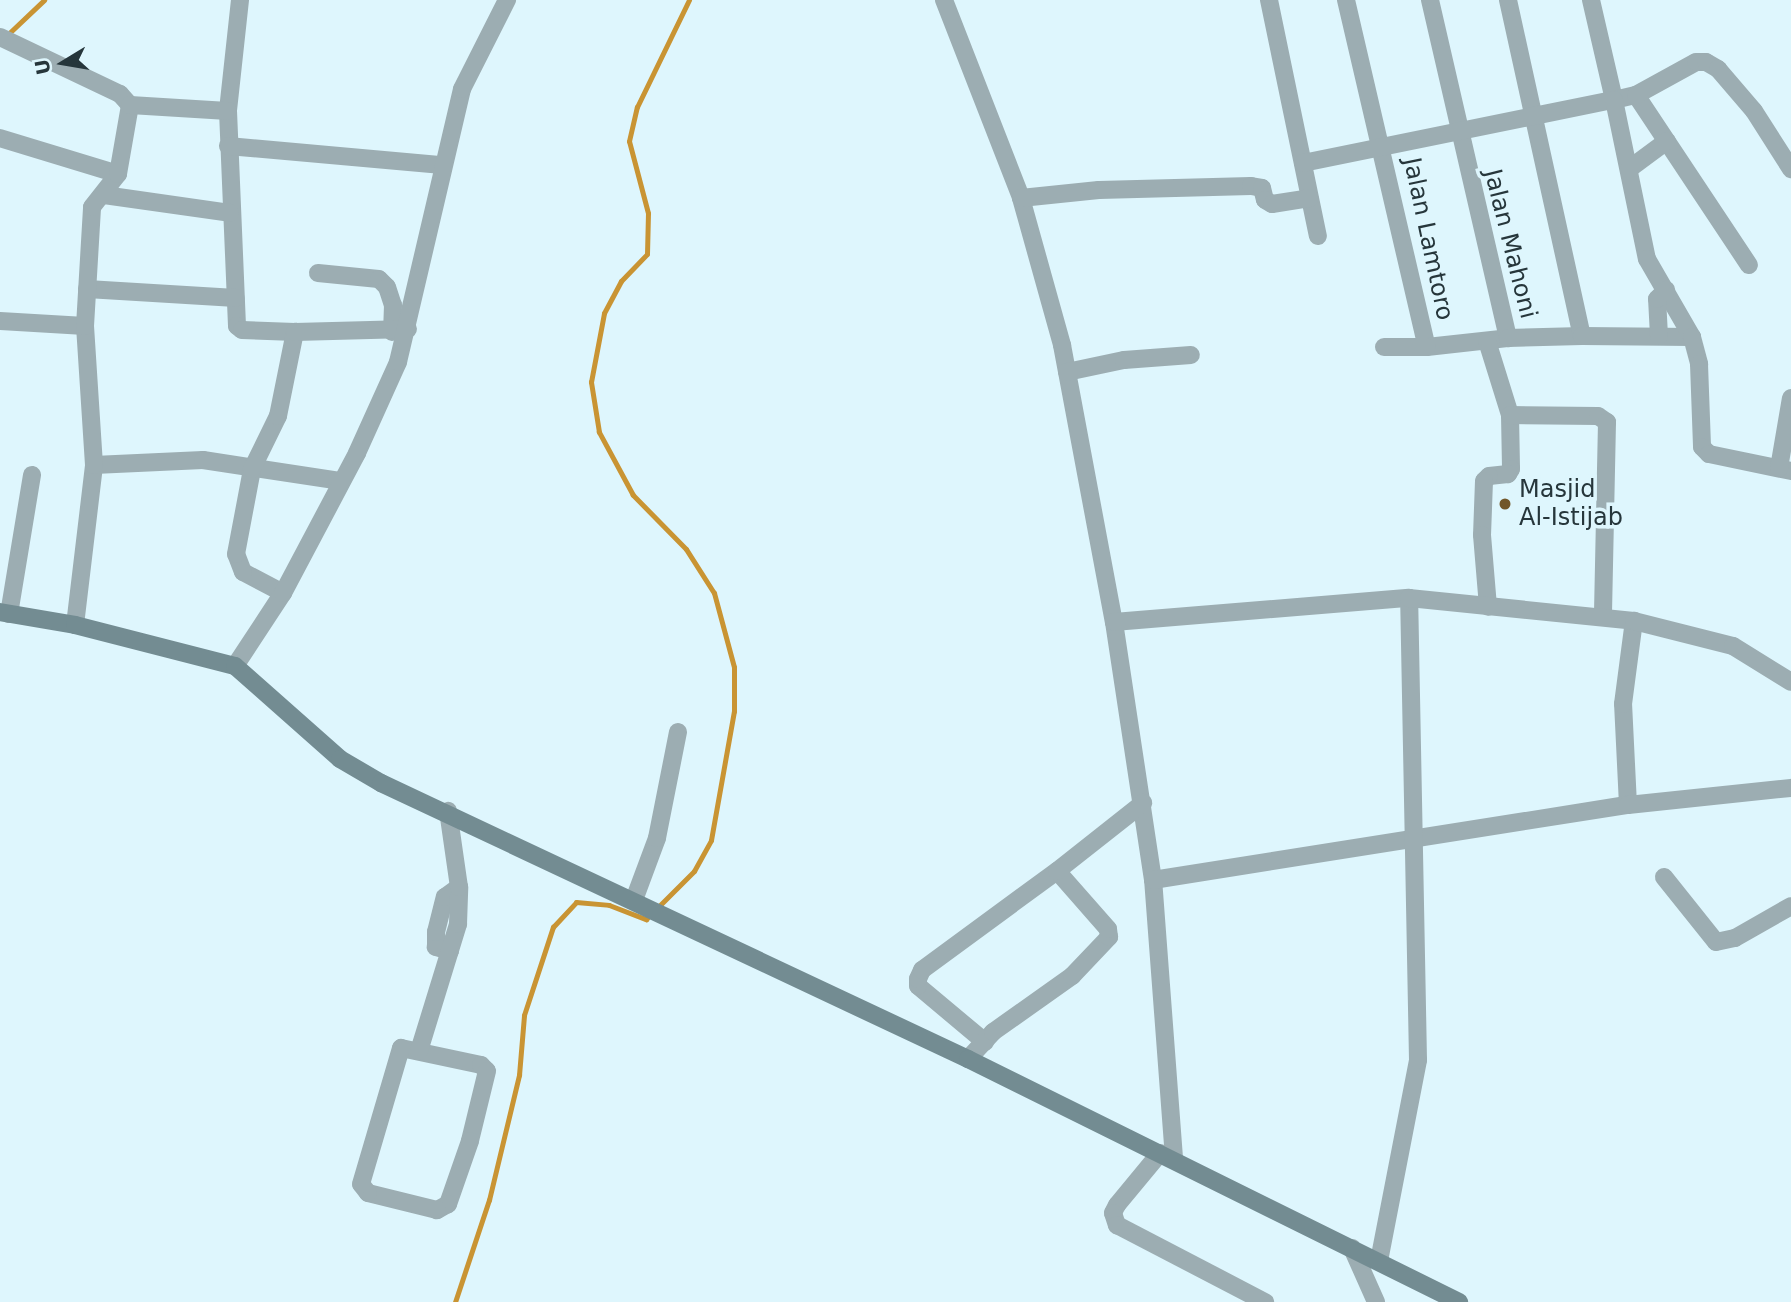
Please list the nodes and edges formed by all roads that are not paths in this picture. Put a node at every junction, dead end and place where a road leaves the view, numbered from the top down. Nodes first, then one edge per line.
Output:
1 (240, 0) edge
2 (508, 0) edge
3 (944, 0) edge
4 (1269, 0) edge
5 (1346, 0) edge
6 (1430, 0) edge
7 (1508, 0) edge
8 (1591, 0) edge
9 (4, 38) edge
10 (1636, 95) junction
11 (1614, 100) junction
12 (130, 105) junction
13 (228, 111) junction
14 (1535, 115) junction
15 (1458, 130) junction
16 (0, 138) edge
17 (1667, 141) junction
18 (1383, 145) junction
19 (228, 146) junction
20 (1303, 163) junction
21 (442, 165) junction
22 (1629, 169) junction
23 (1791, 169) edge
24 (118, 174) junction
25 (104, 195) junction
26 (1021, 198) junction
27 (1310, 198) junction
28 (230, 213) junction
29 (1318, 236) dead end
30 (1749, 265) dead end
31 (318, 273) dead end
32 (87, 289) junction
33 (1666, 290) junction
34 (236, 298) junction
35 (0, 321) edge
36 (85, 326) junction
37 (400, 331) junction
38 (295, 332) junction
39 (1582, 336) junction
40 (1659, 336) junction
41 (1692, 337) junction
42 (1508, 338) junction
43 (1487, 341) junction
44 (1384, 347) dead end
45 (1427, 347) junction
46 (1191, 355) dead end
47 (1067, 372) junction
48 (1791, 398) edge
49 (1510, 415) junction
50 (94, 465) junction
51 (252, 469) junction
52 (1785, 470) edge
53 (32, 475) dead end
54 (341, 481) junction
55 (283, 593) junction
56 (1409, 598) junction
57 (1488, 607) junction
58 (5, 613) edge
59 (1603, 614) junction
60 (1634, 621) junction
61 (1114, 622) junction
62 (75, 625) junction
63 (235, 666) junction
64 (1791, 682) edge
65 (678, 732) dead end
66 (1791, 788) edge
67 (1143, 803) junction
68 (1628, 805) junction
69 (448, 811) junction
70 (1412, 840) junction
71 (1057, 871) junction
72 (1664, 877) dead end
73 (1153, 880) junction
74 (634, 900) junction
75 (1791, 906) edge
76 (985, 1042) junction
77 (419, 1051) junction
78 (968, 1059) junction
79 (1167, 1156) junction
80 (1352, 1248) junction
81 (1378, 1261) junction
82 (1265, 1302) edge
83 (1376, 1302) edge
84 (1459, 1302) edge

1 - 13 street
2 - 21 street
3 - 26 street
4 - 20 street
5 - 18 street, Jalan Lamtoro
6 - 15 street, Jalan Mahoni
7 - 14 street
8 - 11 street
9 - 12 street
10 - 11 street
10 - 17 street
10 - 23 street
11 - 14 street
11 - 22 street
12 - 13 street
12 - 24 street
13 - 19 street
14 - 15 street
14 - 39 street
15 - 18 street
15 - 42 street, Jalan Mahoni
16 - 24 street
17 - 22 street
17 - 30 street
18 - 20 street
18 - 45 street, Jalan Lamtoro
19 - 21 street
19 - 28 street
20 - 27 street
21 - 37 street
22 - 33 street
24 - 25 street
25 - 28 street
25 - 32 street
26 - 27 street
26 - 47 street
27 - 29 street
28 - 34 street
31 - 37 street
32 - 34 street
32 - 36 street
33 - 40 street
33 - 41 street
34 - 38 street
35 - 36 street
36 - 50 street
37 - 38 street
37 - 54 street
38 - 51 street
39 - 40 street, Jalan Mahoni
39 - 42 street, Jalan Mahoni
40 - 41 street, Jalan Mahoni
41 - 52 street
42 - 43 street, Jalan Lamtoro
43 - 45 street, Jalan Lamtoro
43 - 49 street
44 - 45 street
46 - 47 street
47 - 61 street
48 - 52 street
49 - 57 street
49 - 59 street
50 - 51 street
50 - 62 street
51 - 54 street
51 - 55 street
53 - 58 street
54 - 55 street
55 - 63 street
56 - 57 street
56 - 61 street
56 - 70 street
57 - 59 street
58 - 62 street
59 - 60 street
60 - 64 street
60 - 68 street
61 - 67 street
62 - 63 street
63 - 69 street
65 - 74 street
66 - 68 street
67 - 71 street
67 - 73 street
68 - 70 street
69 - 74 street
69 - 77 street
70 - 73 street
70 - 81 street
71 - 76 street
71 - 76 street
72 - 75 street
73 - 79 street
74 - 78 street
76 - 78 street
77 - 77 street
78 - 79 street
79 - 80 street
79 - 82 street
80 - 81 street
80 - 83 street
81 - 84 street

